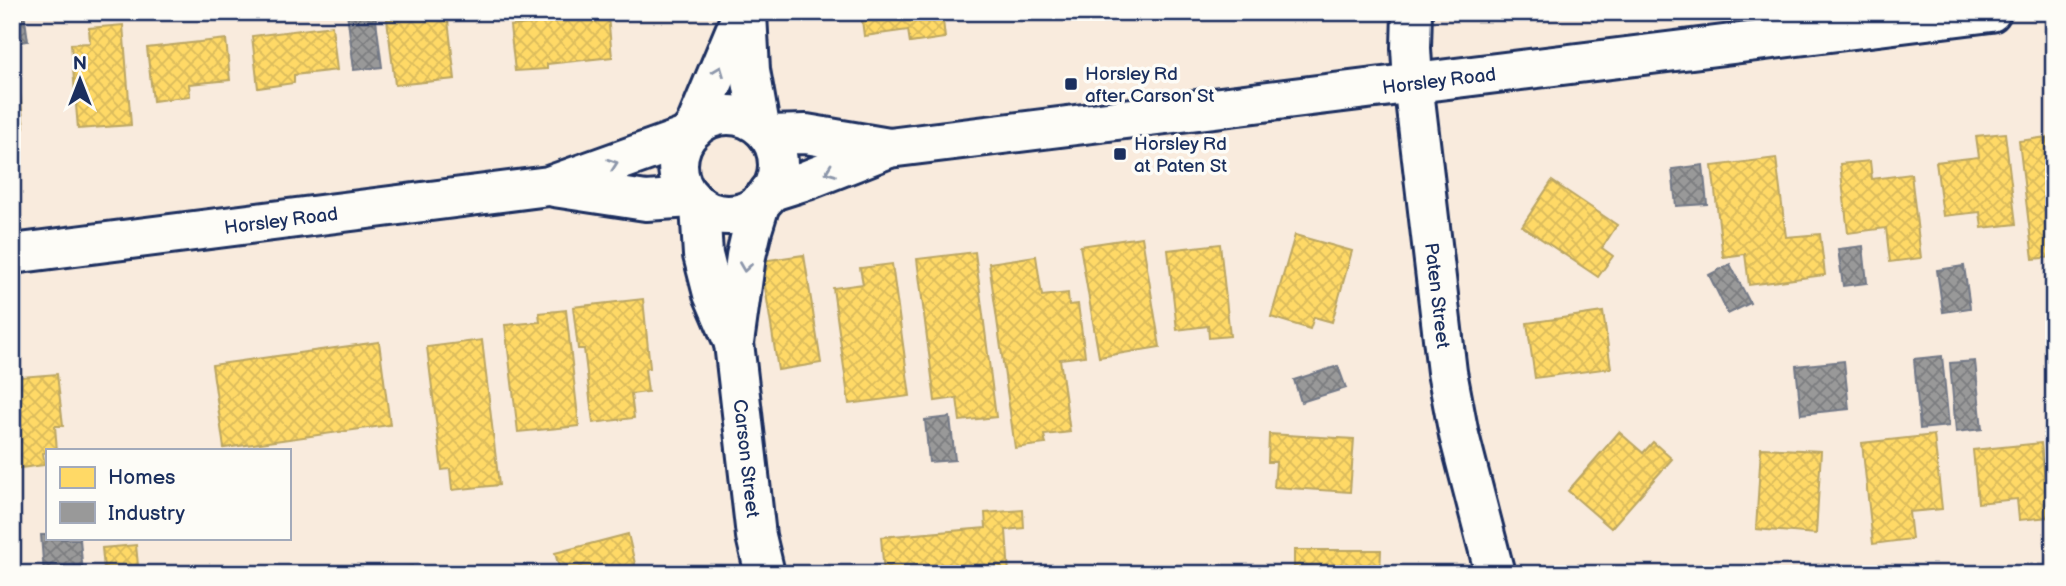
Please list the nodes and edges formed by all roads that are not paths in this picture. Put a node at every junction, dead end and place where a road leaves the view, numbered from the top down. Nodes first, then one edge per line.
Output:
1 (745, 12) edge
2 (1412, 12) edge
3 (1991, 12) edge
4 (1413, 82) junction
5 (764, 131) junction
6 (690, 133) junction
7 (889, 148) junction
8 (549, 186) junction
9 (765, 197) junction
10 (695, 202) junction
11 (12, 254) edge
12 (734, 343) junction
13 (765, 574) edge
14 (1495, 574) edge

1 - 5 street
6 -> 1 street
2 - 4 street, Paten Street
3 - 4 street, Horsley Road
4 - 7 street, Horsley Road
4 - 14 street, Paten Street
5 - 6 street
5 - 7 street, Horsley Road
5 - 9 street
8 -> 6 street, Horsley Road
6 - 10 street
7 -> 9 street, Horsley Road
8 - 10 street, Horsley Road
8 - 11 street, Horsley Road
9 - 10 street
9 -> 12 street, Carson Street
10 - 12 street, Carson Street
12 - 13 street, Carson Street

